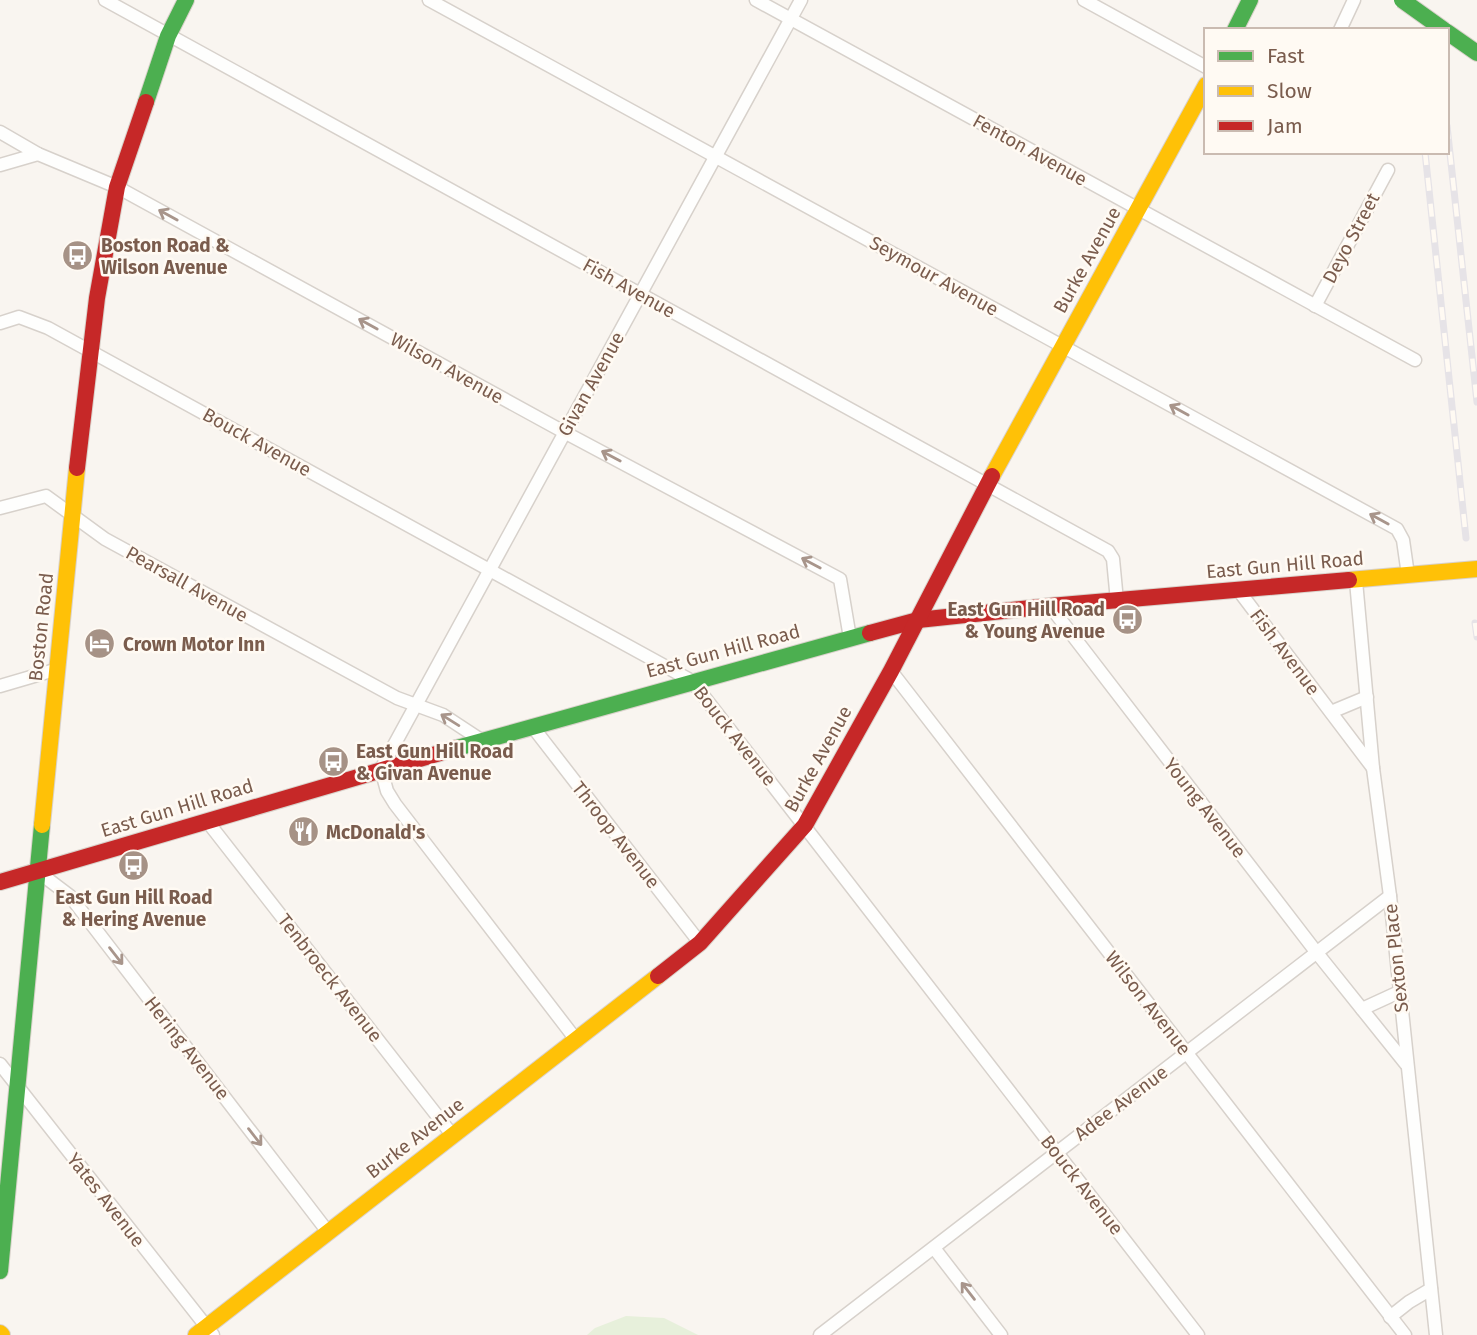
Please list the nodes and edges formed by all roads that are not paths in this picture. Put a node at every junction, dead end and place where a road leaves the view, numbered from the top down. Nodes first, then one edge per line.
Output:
1 (105, 0) edge
2 (186, 0) edge
3 (429, 0) edge
4 (756, 0) edge
5 (802, 0) edge
6 (1084, 0) edge
7 (1250, 0) edge
8 (1354, 0) edge
9 (1402, 0) edge
10 (791, 19) junction
11 (1236, 28) edge
12 (1341, 28) edge
13 (1442, 28) edge
14 (1450, 34) edge
15 (168, 36) junction
16 (1477, 52) edge
17 (1204, 66) edge
18 (1204, 89) edge
19 (0, 132) edge
20 (38, 154) junction
21 (716, 157) junction
22 (0, 166) edge
23 (1388, 170) dead end
24 (117, 187) junction
25 (1138, 209) junction
26 (641, 295) junction
27 (1315, 306) junction
28 (0, 323) edge
29 (1063, 347) junction
30 (90, 351) junction
31 (1415, 360) dead end
32 (564, 432) junction
33 (988, 485) junction
34 (0, 508) edge
35 (72, 515) junction
36 (1477, 569) edge
37 (490, 570) junction
38 (1408, 575) junction
39 (1356, 580) junction
40 (1239, 591) junction
41 (1117, 601) junction
42 (1050, 606) junction
43 (918, 620) junction
44 (850, 638) junction
45 (58, 669) junction
46 (891, 671) junction
47 (692, 681) junction
48 (0, 686) edge
49 (1367, 697) junction
50 (417, 704) junction
51 (1331, 712) junction
52 (532, 726) junction
53 (481, 740) junction
54 (1373, 768) junction
55 (381, 769) junction
56 (207, 821) junction
57 (805, 825) junction
58 (37, 871) junction
59 (0, 882) edge
60 (1390, 896) junction
61 (700, 943) junction
62 (1317, 953) junction
63 (1399, 992) junction
64 (1362, 1009) junction
65 (577, 1041) junction
66 (1187, 1053) junction
67 (0, 1064) edge
68 (1407, 1065) junction
69 (16, 1085) junction
70 (453, 1136) junction
71 (1056, 1153) junction
72 (328, 1232) junction
73 (934, 1248) junction
74 (0, 1271) edge
75 (1431, 1289) junction
76 (1391, 1317) junction
77 (205, 1332) edge
78 (820, 1335) edge
79 (1001, 1335) edge
80 (1198, 1335) edge
81 (1405, 1335) edge
82 (1436, 1335) edge

1 - 15 street, Fish Avenue
2 - 15 main road, Boston Road
3 - 21 street, Seymour Avenue
4 - 10 street, Fenton Avenue
5 - 10 street, Givan Avenue
6 - 17 street
7 - 11 main road
8 - 12 street
9 - 13 main road, bridge
10 - 21 street, Givan Avenue
10 - 25 street, Fenton Avenue
14 - 16 main road
15 - 24 main road, Boston Road
15 - 26 street, Fish Avenue
18 - 25 main road, Burke Avenue
19 - 20 street, Wilson Avenue
20 - 22 street
20 - 24 street, Wilson Avenue
21 - 26 street, Givan Avenue
21 - 29 street, Seymour Avenue
23 - 27 street, Deyo Street
24 - 30 main road, Boston Road
32 -> 24 street, Wilson Avenue
25 - 27 street, Fenton Avenue
25 - 29 main road, Burke Avenue
26 - 32 street, Givan Avenue
26 - 33 street, Fish Avenue
27 - 31 street, Fenton Avenue
28 - 30 street, Bouck Avenue
29 - 33 main road, Burke Avenue
38 -> 29 street, Seymour Avenue
30 - 35 main road, Boston Road
30 - 37 street, Bouck Avenue
32 - 37 street, Givan Avenue
44 -> 32 street, Wilson Avenue
33 - 41 street, Fish Avenue
33 - 43 main road, Burke Avenue
34 - 35 street, Pearsall Avenue
35 - 45 main road, Boston Road
35 - 50 street, Pearsall Avenue
36 - 38 main road, East Gun Hill Road
37 - 47 street, Bouck Avenue
37 - 50 street, Givan Avenue
38 - 39 main road, East Gun Hill Road
39 - 40 main road, East Gun Hill Road
39 - 49 street, Sexton Place
40 - 41 main road, East Gun Hill Road
40 - 51 street, Fish Avenue
41 - 42 main road, East Gun Hill Road
42 - 43 main road, East Gun Hill Road
42 - 62 street, Young Avenue
43 - 44 main road, East Gun Hill Road
43 - 46 main road, Burke Avenue
44 - 47 main road, East Gun Hill Road
45 - 48 street
45 - 58 main road, Boston Road
46 - 57 main road, Burke Avenue
46 - 66 street, Wilson Avenue
47 - 52 main road, East Gun Hill Road
47 - 57 street, Bouck Avenue
49 - 51 street, Fish Avenue
49 - 54 street, Sexton Place
53 -> 50 street, Pearsall Avenue
50 - 55 street, Givan Avenue
51 - 54 street, Fish Avenue
52 - 53 main road, East Gun Hill Road
52 - 61 street, Throop Avenue
53 - 55 main road, East Gun Hill Road
54 - 60 street, Sexton Place
55 - 56 main road, East Gun Hill Road
55 - 65 street
56 - 58 main road, East Gun Hill Road
56 - 70 street, Tenbroeck Avenue
57 - 61 main road, Burke Avenue
57 - 71 street, Bouck Avenue
58 - 59 main road, East Gun Hill Road
58 - 69 main road, Boston Road
58 -> 72 street, Hering Avenue
60 - 62 street, Adee Avenue
60 - 63 street, Sexton Place
61 - 65 main road, Burke Avenue
62 - 64 street, Young Avenue
62 - 66 street, Adee Avenue
63 - 64 street
63 - 68 street, Sexton Place
64 - 68 street, Young Avenue
65 - 70 main road, Burke Avenue
66 - 71 street, Adee Avenue
66 - 76 street, Wilson Avenue
67 - 69 street, Yates Avenue
68 - 75 street, Sexton Place
69 - 74 main road, Boston Road
69 - 77 street, Yates Avenue
70 - 72 main road, Burke Avenue
71 - 73 street, Adee Avenue
71 - 80 street, Bouck Avenue
72 - 77 main road, Burke Avenue
73 - 78 street, Adee Avenue
79 -> 73 street
75 - 76 street
75 - 82 street, Sexton Place
76 - 81 street, Wilson Avenue

